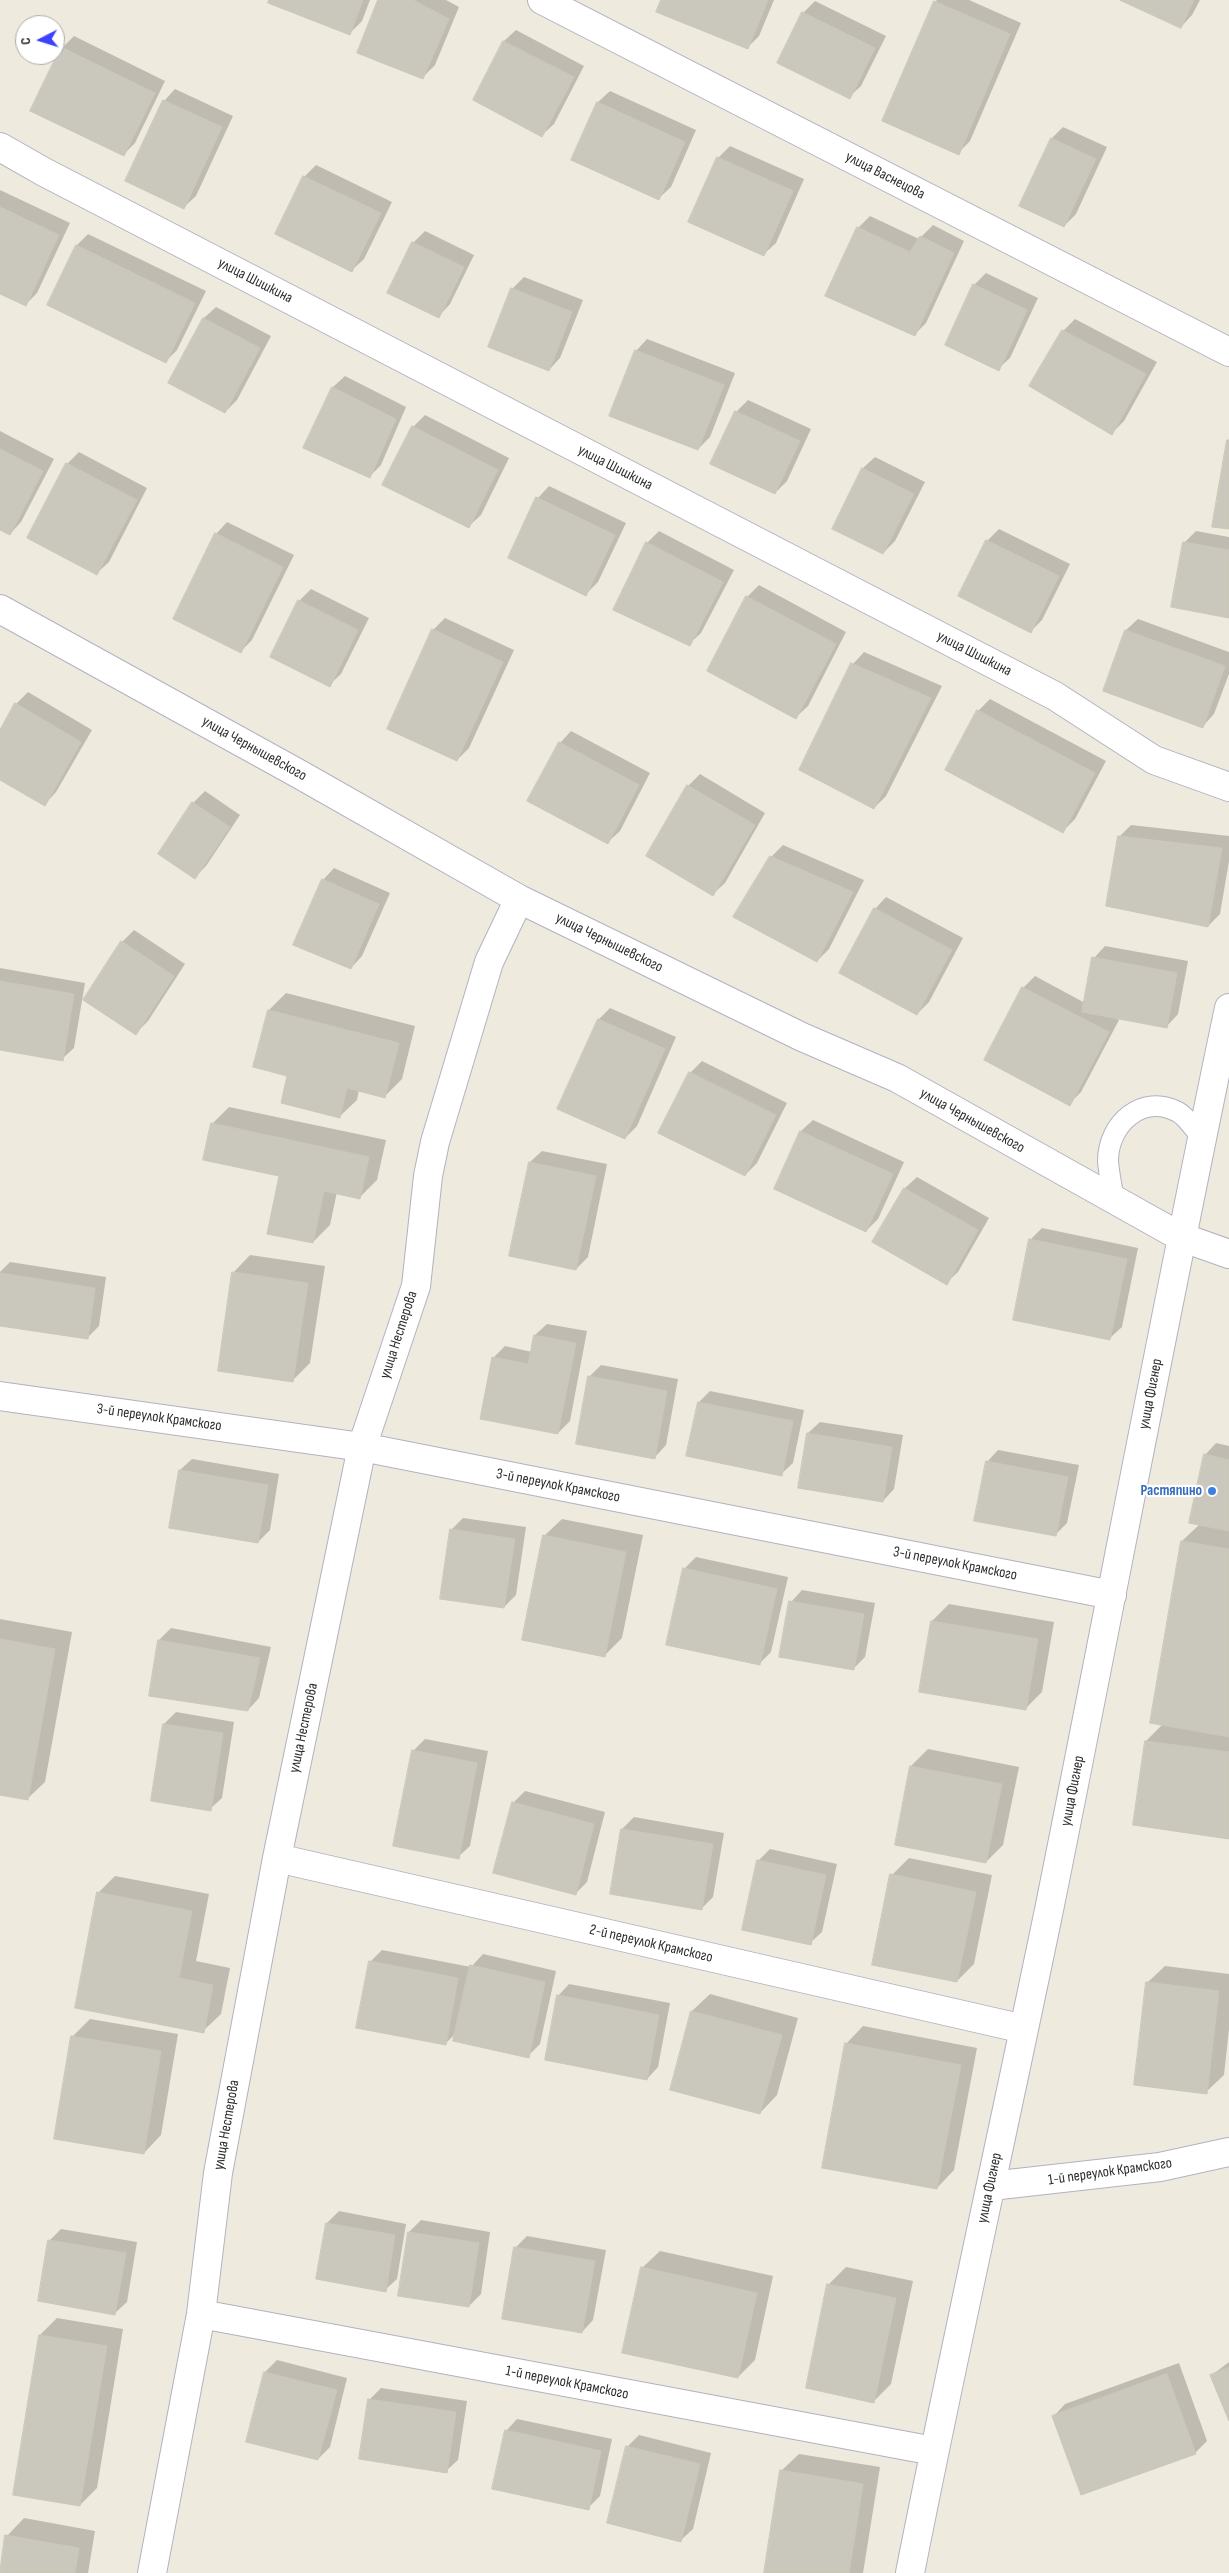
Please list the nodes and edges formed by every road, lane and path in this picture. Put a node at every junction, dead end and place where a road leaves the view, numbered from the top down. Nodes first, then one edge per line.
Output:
1 (542, 0) edge
2 (0, 147) edge
3 (1229, 352) edge
4 (0, 609) edge
5 (1229, 787) edge
6 (519, 899) junction
7 (1229, 1008) edge
8 (1202, 1138) junction
9 (1114, 1200) junction
10 (1181, 1237) junction
11 (1229, 1254) edge
12 (0, 1396) edge
13 (362, 1447) junction
14 (1112, 1596) junction
15 (277, 1858) junction
16 (1024, 2029) junction
17 (1229, 2152) edge
18 (991, 2186) junction
19 (201, 2314) junction
20 (934, 2451) junction
21 (152, 2573) edge
22 (910, 2573) edge

1 - 3 street, улица Васнецова
2 - 5 street, улица Шишкина
4 - 6 street, улица Чернышевского
6 - 9 street, улица Чернышевского
6 - 13 street, улица Нестерова
7 - 8 street, улица Фигнер
8 - 9 lane
8 - 10 street, улица Фигнер
9 - 10 street, улица Чернышевского
10 - 11 street, улица Чернышевского
10 - 14 street, улица Фигнер
12 - 13 street, 3-й переулок Крамского
13 - 14 street, 3-й переулок Крамского
13 - 15 street, улица Нестерова
14 - 16 street, улица Фигнер
15 - 16 street, 2-й переулок Крамского
15 - 19 street, улица Нестерова
16 - 18 street, улица Фигнер
17 - 18 street, 1-й переулок Крамского
18 - 20 street, улица Фигнер
19 - 20 street, 1-й переулок Крамского
19 - 21 street, улица Нестерова
20 - 22 street, улица Фигнер

